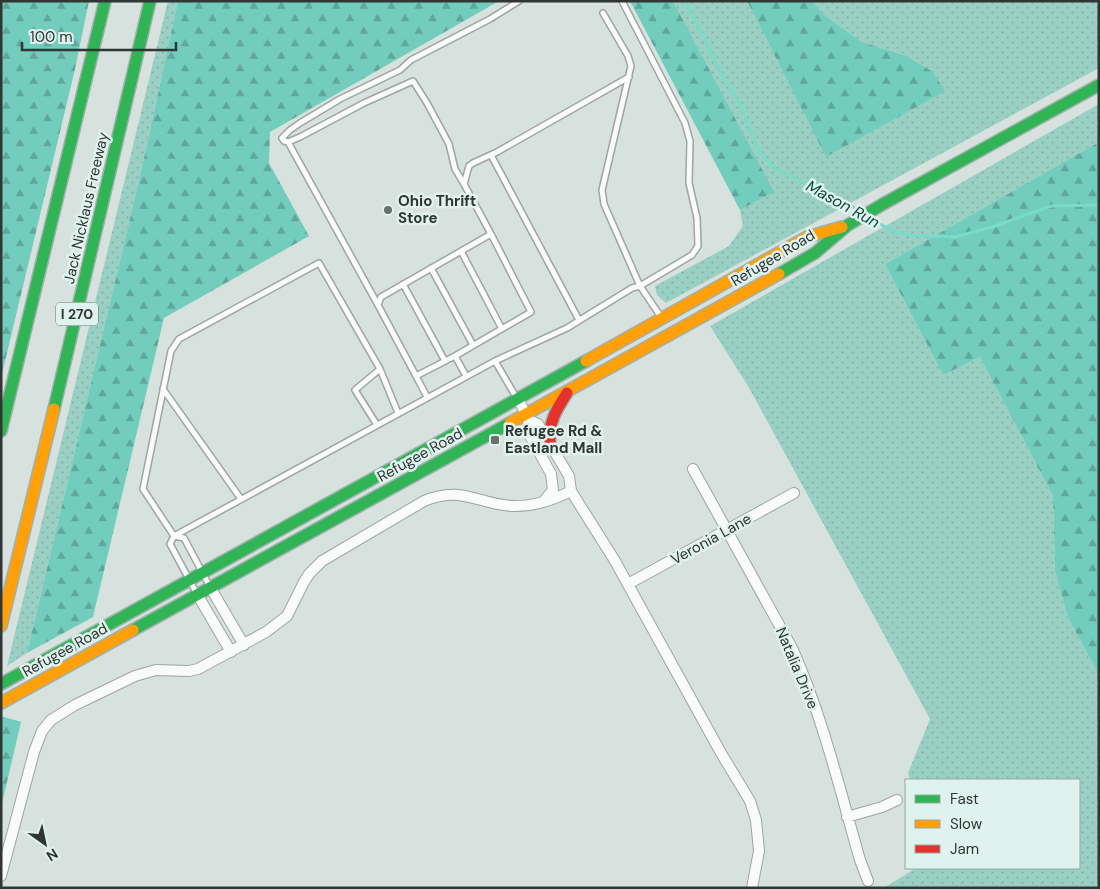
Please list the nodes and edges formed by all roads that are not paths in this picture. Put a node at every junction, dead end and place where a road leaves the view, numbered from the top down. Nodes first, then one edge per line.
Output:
1 (105, 1) edge
2 (150, 1) edge
3 (519, 1) edge
4 (622, 1) edge
5 (603, 13) dead end
6 (629, 77) junction
7 (1099, 84) edge
8 (288, 142) junction
9 (491, 155) junction
10 (464, 184) junction
11 (853, 222) junction
12 (490, 234) junction
13 (461, 251) junction
14 (431, 268) junction
15 (403, 284) junction
16 (640, 286) junction
17 (378, 305) junction
18 (662, 319) junction
19 (580, 320) junction
20 (502, 329) junction
21 (473, 346) junction
22 (456, 356) junction
23 (495, 360) junction
24 (445, 361) junction
25 (380, 369) junction
26 (416, 376) junction
27 (466, 376) junction
28 (163, 389) junction
29 (568, 391) junction
30 (427, 397) junction
31 (518, 399) junction
32 (398, 413) junction
33 (527, 417) junction
34 (377, 425) junction
35 (1, 431) edge
36 (550, 444) junction
37 (693, 469) dead end
38 (551, 474) junction
39 (571, 491) junction
40 (794, 493) dead end
41 (241, 499) junction
42 (542, 503) junction
43 (727, 530) junction
44 (174, 536) junction
45 (203, 572) junction
46 (189, 580) junction
47 (628, 584) junction
48 (210, 587) junction
49 (197, 594) junction
50 (1, 626) edge
51 (244, 644) junction
52 (231, 652) junction
53 (1, 684) edge
54 (1, 703) edge
55 (897, 800) dead end
56 (848, 817) junction
57 (1, 876) edge
58 (868, 881) dead end
59 (752, 888) edge

1 - 35 main road, Jack Nicklaus Freeway
2 - 50 main road, Jack Nicklaus Freeway / I 270
3 - 8 lane
4 - 16 lane
5 - 6 lane
6 - 9 lane
6 - 16 lane
7 - 11 main road, Refugee Road
8 - 10 lane
8 - 17 lane
9 - 10 lane
9 - 19 lane
10 - 12 lane
11 - 18 main road, Refugee Road
11 - 29 main road, Refugee Road
12 - 13 lane
12 - 20 lane
13 - 14 lane
13 - 20 lane
14 - 15 lane
14 - 21 lane
15 - 17 lane
15 - 24 lane
16 - 18 lane
16 - 19 lane
17 - 26 lane
18 - 31 main road, Refugee Road
19 - 23 lane
20 - 21 lane
21 - 22 lane
22 - 24 lane
22 - 27 lane
23 - 27 lane
23 - 31 lane
24 - 26 lane
25 - 28 lane
25 - 32 lane
25 - 34 lane
26 - 30 lane
27 - 30 lane
28 - 41 lane
28 - 44 lane
29 - 33 main road, Refugee Road
29 - 36 main road
30 - 32 lane
31 - 33 street
31 - 45 main road, Refugee Road
32 - 34 lane
33 - 36 street
33 - 38 street
33 - 48 main road, Refugee Road
34 - 41 lane
36 - 39 street
37 - 43 street, Natalia Drive
38 - 39 street
38 - 42 street
39 - 42 street
39 - 47 street
40 - 43 street, Veronia Lane
41 - 44 lane
42 - 51 street
43 - 47 street, Veronia Lane
43 - 56 street, Natalia Drive
44 - 45 lane
44 - 46 lane
45 - 46 main road, Refugee Road
45 - 48 lane
46 - 49 lane
46 - 53 main road, Refugee Road
47 - 59 street
48 - 49 main road, Refugee Road
48 - 51 street
49 - 52 street
49 - 54 main road, Refugee Road
51 - 52 street
52 - 57 street
55 - 56 street
56 - 58 street, Natalia Drive

